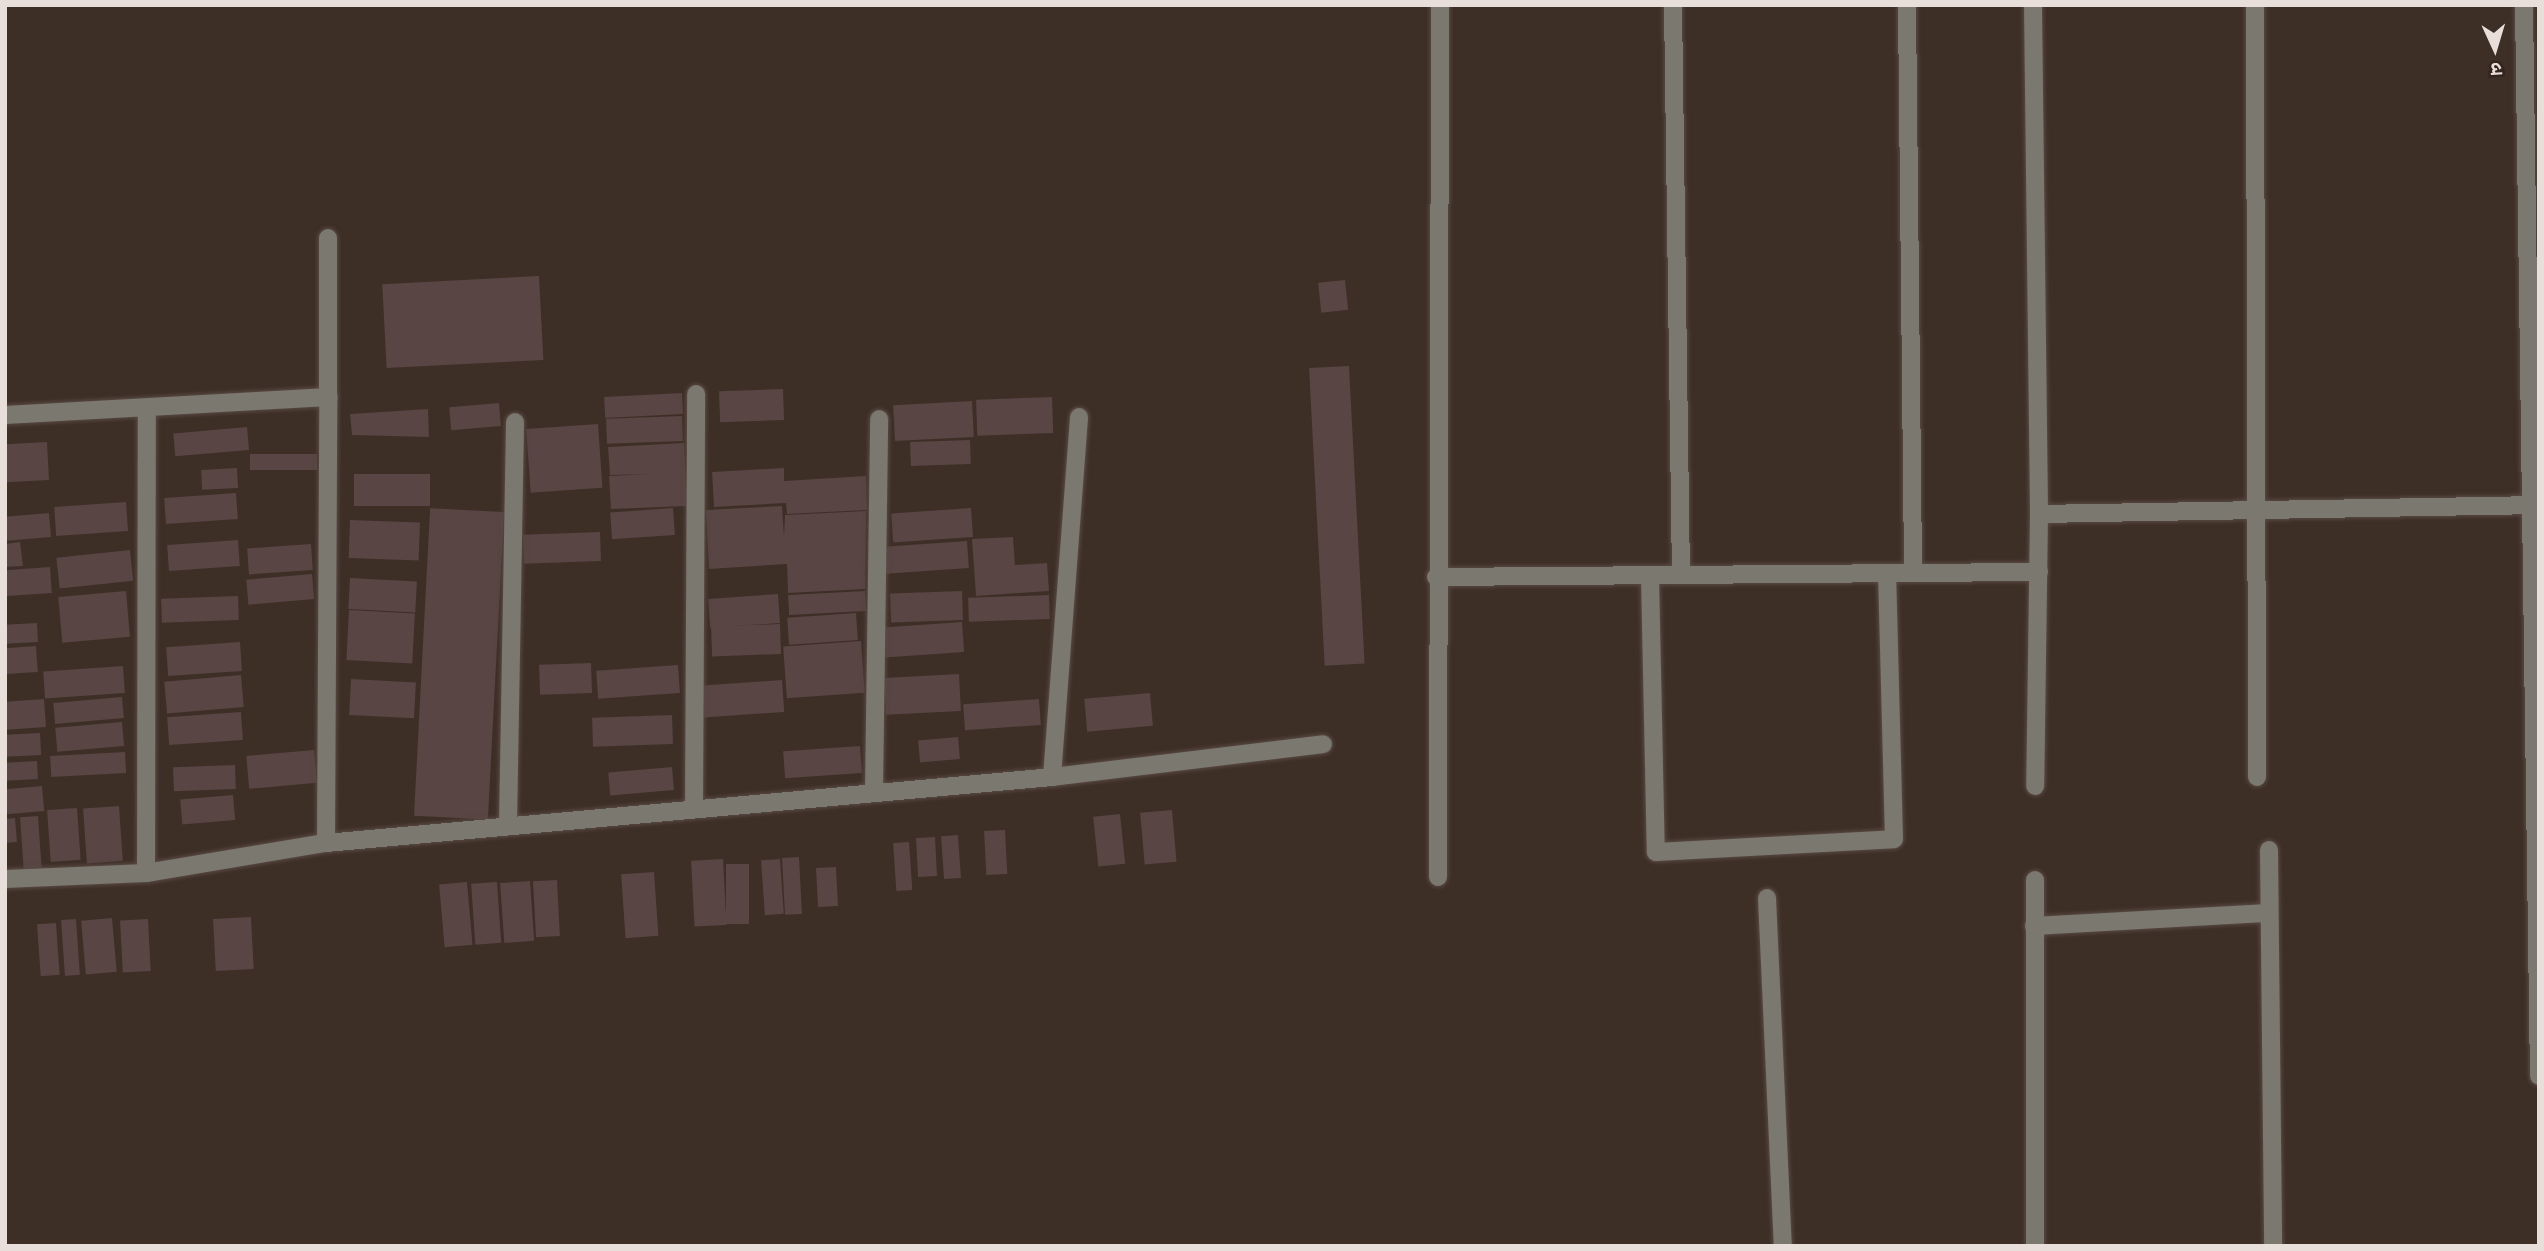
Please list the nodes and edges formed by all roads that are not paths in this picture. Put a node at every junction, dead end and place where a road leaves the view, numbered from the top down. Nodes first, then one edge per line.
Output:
1 (1440, 5) edge
2 (1674, 5) edge
3 (1907, 5) edge
4 (2033, 5) edge
5 (2255, 5) edge
6 (2524, 5) edge
7 (328, 238) dead end
8 (696, 394) dead end
9 (328, 397) junction
10 (147, 409) junction
11 (5, 415) edge
12 (1079, 417) dead end
13 (879, 419) dead end
14 (515, 422) dead end
15 (2534, 505) edge
16 (2258, 510) junction
17 (2039, 514) junction
18 (2039, 572) junction
19 (1887, 573) junction
20 (1913, 573) junction
21 (1681, 575) junction
22 (1650, 576) junction
23 (1436, 577) junction
24 (1323, 744) dead end
25 (1052, 777) junction
26 (2257, 777) dead end
27 (2035, 786) dead end
28 (874, 791) junction
29 (694, 808) junction
30 (2538, 817) edge
31 (508, 825) junction
32 (326, 843) junction
33 (2269, 850) dead end
34 (146, 873) junction
35 (1438, 877) dead end
36 (5, 879) edge
37 (2035, 880) dead end
38 (1767, 898) dead end
39 (2269, 913) junction
40 (2034, 926) junction
41 (2539, 1076) edge
42 (1783, 1246) edge
43 (2035, 1246) edge
44 (2273, 1246) edge

1 - 23 street
2 - 21 street
3 - 20 street
4 - 17 street
5 - 16 street
6 - 15 street
7 - 9 street
8 - 29 street
9 - 10 street
9 - 32 street
10 - 11 street
10 - 34 street
12 - 25 street
13 - 28 street
14 - 31 street
15 - 16 street
15 - 30 street
16 - 17 street
16 - 26 street
17 - 18 street
18 - 20 street
18 - 27 street
19 - 20 street
19 - 21 street
19 - 22 street
21 - 22 street
22 - 23 street
23 - 35 street
24 - 25 street
25 - 28 street
28 - 29 street
29 - 31 street
30 - 41 street
31 - 32 street
32 - 34 street
33 - 39 street
34 - 36 street
37 - 40 street
38 - 42 street
39 - 40 street
39 - 44 street
40 - 43 street

